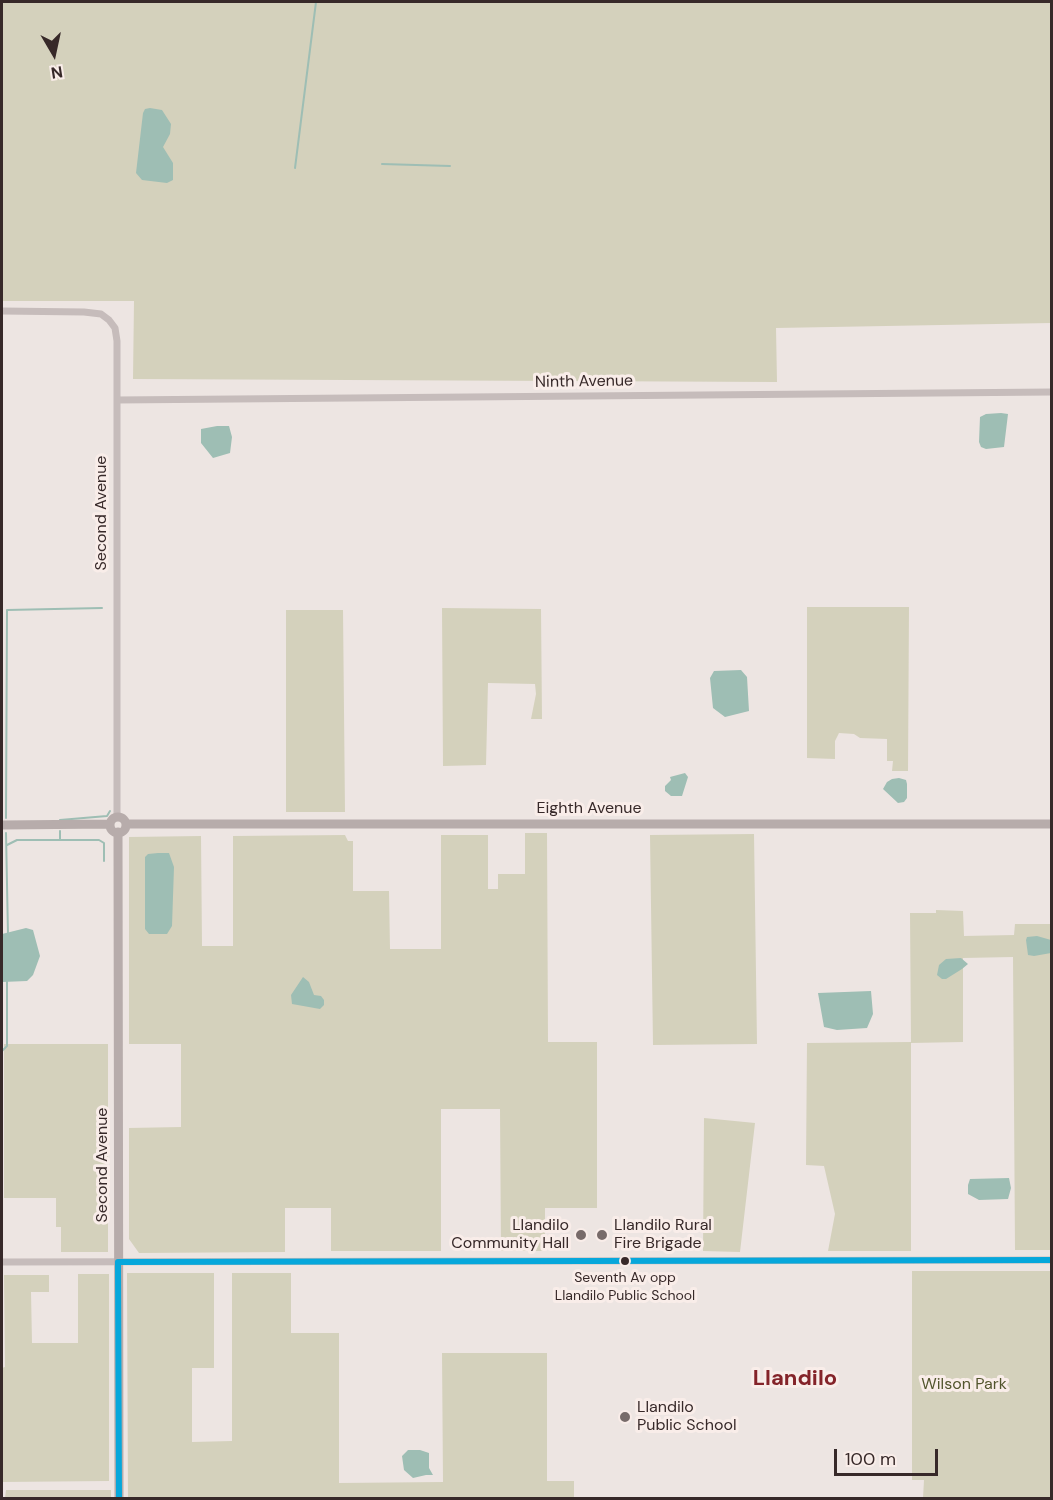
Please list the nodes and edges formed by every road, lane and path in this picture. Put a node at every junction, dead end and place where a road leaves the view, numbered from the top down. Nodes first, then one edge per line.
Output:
1 (2, 311) edge
2 (1052, 392) edge
3 (117, 400) junction
4 (114, 821) junction
5 (126, 824) junction
6 (1052, 824) edge
7 (2, 825) edge
8 (118, 832) junction
9 (1052, 1260) edge
10 (2, 1262) edge
11 (118, 1262) junction
12 (119, 1498) edge

1 - 3 street, Second Avenue
2 - 3 street, Ninth Avenue
3 - 4 street, Second Avenue
4 - 5 main road
4 - 7 main road
4 - 8 main road
5 - 6 main road, Eighth Avenue
5 - 8 main road
8 - 11 main road, Second Avenue
9 - 11 street
10 - 11 street
11 - 12 main road, Second Avenue

